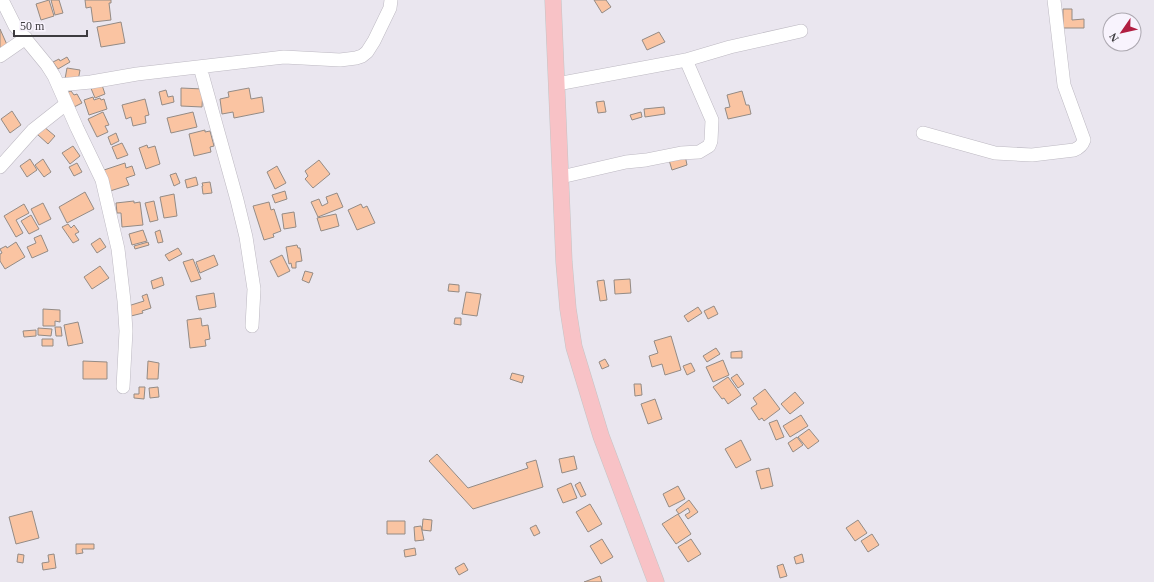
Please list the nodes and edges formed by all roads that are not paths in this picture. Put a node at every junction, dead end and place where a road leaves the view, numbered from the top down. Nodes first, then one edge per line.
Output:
1 (2, 0) edge
2 (391, 0) edge
3 (1054, 0) edge
4 (555, 1) edge
5 (801, 31) dead end
6 (26, 38) junction
7 (0, 56) edge
8 (686, 60) junction
9 (200, 67) junction
10 (557, 84) junction
11 (59, 85) junction
12 (66, 104) junction
13 (923, 133) dead end
14 (0, 167) edge
15 (561, 177) junction
16 (252, 326) dead end
17 (123, 387) dead end
18 (656, 582) edge

1 - 6 street
2 - 9 street
3 - 13 street
4 - 10 main road
5 - 8 street
6 - 7 street
6 - 11 street
8 - 10 street
8 - 15 street
9 - 11 street
9 - 16 street
10 - 15 main road
11 - 12 street
12 - 14 street
12 - 17 street
15 - 18 main road

